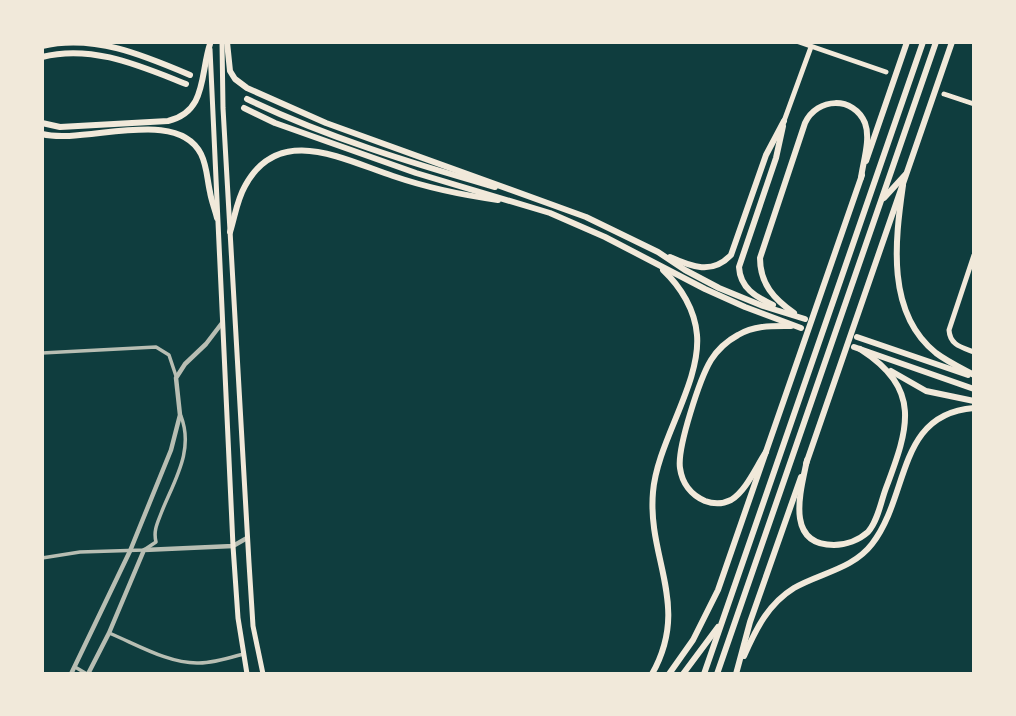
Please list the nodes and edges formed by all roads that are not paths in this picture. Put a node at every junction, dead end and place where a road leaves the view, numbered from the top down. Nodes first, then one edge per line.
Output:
1 (225, 42) edge
2 (799, 42) edge
3 (907, 42) edge
4 (923, 42) edge
5 (936, 42) edge
6 (952, 42) edge
7 (210, 43) edge
8 (812, 44) edge
9 (42, 46) edge
10 (42, 57) edge
11 (886, 72) dead end
12 (190, 75) dead end
13 (186, 84) dead end
14 (944, 93) dead end
15 (247, 99) dead end
16 (974, 104) edge
17 (244, 108) dead end
18 (784, 121) junction
19 (42, 123) edge
20 (42, 134) edge
21 (906, 174) junction
22 (861, 178) junction
23 (903, 185) junction
24 (512, 191) junction
25 (883, 199) junction
26 (521, 204) junction
27 (217, 218) junction
28 (230, 232) junction
29 (658, 252) junction
30 (974, 256) edge
31 (657, 264) junction
32 (787, 313) junction
33 (223, 322) junction
34 (857, 337) dead end
35 (974, 352) edge
36 (42, 353) edge
37 (886, 368) junction
38 (974, 376) edge
39 (176, 378) junction
40 (974, 389) edge
41 (974, 401) edge
42 (974, 408) edge
43 (180, 415) junction
44 (765, 452) junction
45 (807, 460) junction
46 (247, 538) junction
47 (233, 546) junction
48 (144, 550) junction
49 (130, 551) junction
50 (42, 558) edge
51 (723, 620) junction
52 (109, 633) junction
53 (243, 654) junction
54 (75, 667) junction
55 (737, 672) edge
56 (71, 674) edge
57 (87, 674) edge
58 (247, 674) edge
59 (263, 674) edge
60 (652, 674) edge
61 (669, 674) edge
62 (682, 674) edge
63 (704, 674) edge
64 (717, 674) edge

1 - 24 main road
1 - 28 main road
2 - 8 main road
3 - 22 main road
4 - 51 main road
5 - 25 main road
6 - 21 main road
7 - 19 main road
7 - 27 main road
8 - 11 main road
8 - 18 main road
9 - 12 main road
10 - 13 main road
14 - 16 main road
15 - 24 main road
17 - 26 main road
18 - 29 main road
18 - 32 main road
20 - 27 main road
21 - 23 main road
21 - 25 main road
22 - 32 main road
22 - 44 main road
23 - 38 main road
23 - 45 main road
24 - 29 main road
25 - 64 main road
26 - 28 main road
26 - 31 main road
27 - 33 main road
28 - 46 main road
29 - 32 main road
30 - 35 main road
31 - 44 main road
31 - 60 main road
33 - 39 street
33 - 47 main road
34 - 38 main road
36 - 39 street
37 - 40 main road
37 - 41 main road
37 - 45 main road
39 - 43 street
42 - 55 main road
43 - 48 street
43 - 49 street
44 - 61 main road
45 - 55 main road
46 - 47 street
46 - 59 main road
47 - 48 street
47 - 53 main road
48 - 49 street
48 - 52 street
49 - 50 street
49 - 54 street
51 - 62 main road
51 - 63 main road
52 - 53 street
52 - 57 street
53 - 58 main road
54 - 56 street
54 - 57 street

